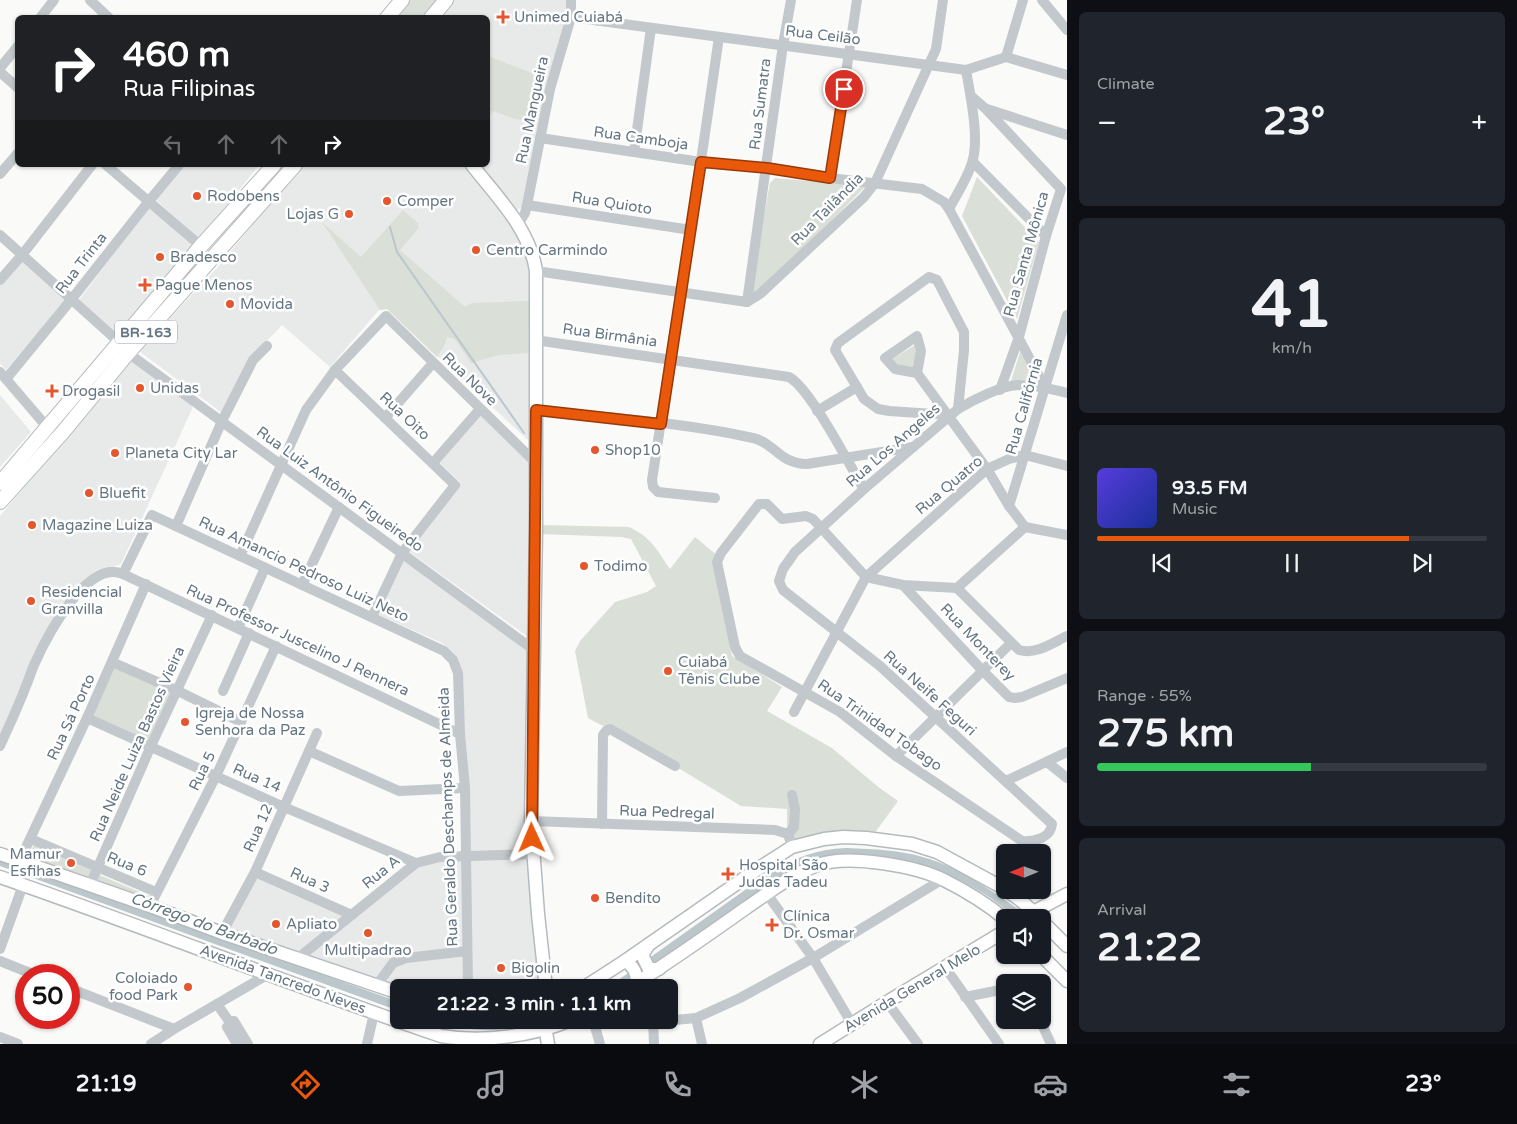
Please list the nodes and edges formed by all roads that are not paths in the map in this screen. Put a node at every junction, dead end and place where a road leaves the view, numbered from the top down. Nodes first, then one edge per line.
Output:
1 (54, 0) edge
2 (90, 0) edge
3 (402, 0) edge
4 (446, 0) edge
5 (571, 0) edge
6 (791, 0) edge
7 (857, 0) edge
8 (943, 0) edge
9 (1023, 0) edge
10 (1042, 0) edge
11 (42, 15) edge
12 (107, 15) edge
13 (390, 15) edge
14 (434, 15) edge
15 (571, 17) junction
16 (651, 28) junction
17 (1067, 30) edge
18 (719, 37) junction
19 (783, 45) junction
20 (15, 50) edge
21 (849, 53) junction
22 (1006, 57) junction
23 (930, 65) junction
24 (0, 68) edge
25 (966, 70) junction
26 (0, 72) edge
27 (1067, 75) edge
28 (15, 85) edge
29 (971, 96) junction
30 (986, 109) junction
31 (1067, 135) edge
32 (540, 138) junction
33 (634, 152) junction
34 (15, 156) edge
35 (701, 162) junction
36 (973, 162) junction
37 (90, 167) edge
38 (108, 167) edge
39 (177, 167) edge
40 (272, 167) edge
41 (293, 167) edge
42 (474, 167) edge
43 (767, 168) junction
44 (0, 174) edge
45 (830, 178) junction
46 (876, 183) junction
47 (1064, 190) edge
48 (149, 201) junction
49 (527, 205) junction
50 (949, 208) junction
51 (518, 225) junction
52 (691, 230) junction
53 (0, 235) edge
54 (1046, 236) junction
55 (201, 246) junction
56 (22, 255) junction
57 (536, 271) junction
58 (0, 280) edge
59 (680, 292) junction
60 (71, 300) junction
61 (743, 302) junction
62 (1066, 318) edge
63 (1019, 337) junction
64 (535, 340) junction
65 (267, 346) dead end
66 (124, 348) junction
67 (670, 358) junction
68 (433, 363) junction
69 (335, 370) junction
70 (917, 373) dead end
71 (3, 375) edge
72 (857, 387) junction
73 (1045, 387) junction
74 (1000, 390) junction
75 (1067, 393) edge
76 (958, 408) junction
77 (480, 409) junction
78 (536, 410) junction
79 (817, 411) junction
80 (948, 415) junction
81 (385, 418) junction
82 (222, 421) junction
83 (661, 424) junction
84 (47, 427) junction
85 (914, 447) junction
86 (1026, 455) junction
87 (845, 458) junction
88 (535, 462) junction
89 (433, 463) junction
90 (281, 464) junction
91 (32, 466) junction
92 (1067, 466) edge
93 (987, 470) junction
94 (0, 483) edge
95 (864, 489) junction
96 (715, 498) dead end
97 (0, 502) edge
98 (1009, 506) junction
99 (339, 507) junction
100 (176, 526) junction
101 (1025, 527) junction
102 (823, 528) junction
103 (1067, 535) edge
104 (402, 553) junction
105 (240, 556) junction
106 (264, 568) junction
107 (123, 574) junction
108 (866, 577) junction
109 (146, 584) junction
110 (302, 585) junction
111 (903, 585) junction
112 (957, 588) junction
113 (783, 590) joint
114 (212, 616) junction
115 (372, 618) junction
116 (238, 628) junction
117 (836, 631) junction
118 (249, 633) junction
119 (1067, 636) edge
120 (1011, 643) junction
121 (276, 646) junction
122 (534, 650) junction
123 (444, 651) joint
124 (112, 662) junction
125 (982, 670) junction
126 (1067, 678) edge
127 (176, 690) junction
128 (805, 690) junction
129 (223, 691) dead end
130 (794, 712) dead end
131 (87, 718) junction
132 (935, 718) junction
133 (241, 722) junction
134 (317, 733) dead end
135 (460, 734) junction
136 (0, 746) edge
137 (151, 746) junction
138 (309, 751) junction
139 (1067, 752) edge
140 (896, 756) junction
141 (1047, 762) junction
142 (675, 766) dead end
143 (216, 776) junction
144 (1067, 778) edge
145 (1006, 781) junction
146 (465, 788) junction
147 (792, 795) dead end
148 (284, 807) junction
149 (531, 821) junction
150 (602, 824) junction
151 (1052, 824) joint
152 (788, 834) junction
153 (31, 839) junction
154 (792, 847) junction
155 (0, 854) edge
156 (533, 854) junction
157 (466, 855) junction
158 (20, 860) junction
159 (416, 862) junction
160 (98, 868) junction
161 (255, 872) junction
162 (0, 877) edge
163 (943, 879) junction
164 (996, 884) edge
165 (23, 885) junction
166 (90, 885) junction
167 (156, 892) junction
168 (767, 894) junction
169 (1067, 894) edge
170 (1016, 899) edge
171 (150, 906) junction
172 (1028, 909) edge
173 (1044, 909) edge
174 (996, 911) edge
175 (352, 915) junction
176 (1051, 930) edge
177 (222, 933) junction
178 (996, 937) edge
179 (1067, 946) edge
180 (0, 949) edge
181 (646, 949) junction
182 (467, 951) junction
183 (813, 958) junction
184 (297, 959) junction
185 (0, 961) edge
186 (628, 962) junction
187 (1050, 964) edge
188 (15, 967) edge
189 (945, 968) junction
190 (267, 975) junction
191 (468, 979) edge
192 (544, 979) edge
193 (599, 979) edge
194 (644, 979) edge
195 (1067, 982) edge
196 (377, 985) junction
197 (390, 990) edge
198 (996, 991) edge
199 (80, 992) edge
200 (964, 997) junction
201 (887, 1002) junction
202 (217, 1004) junction
203 (374, 1012) junction
204 (390, 1014) edge
205 (696, 1018) junction
206 (678, 1019) edge
207 (230, 1024) junction
208 (852, 1024) junction
209 (174, 1029) junction
210 (425, 1029) edge
211 (529, 1029) edge
212 (548, 1029) edge
213 (596, 1029) edge
214 (653, 1029) edge
215 (1044, 1029) edge
216 (0, 1037) edge
217 (834, 1040) edge
218 (18, 1044) edge
219 (151, 1044) edge
220 (238, 1044) edge
221 (248, 1044) edge
222 (367, 1044) edge
223 (550, 1044) edge
224 (600, 1044) edge
225 (654, 1044) edge
226 (702, 1044) edge
227 (820, 1044) edge
228 (918, 1044) edge
229 (999, 1044) edge
230 (1051, 1044) edge

1 - 11 street
2 - 12 street
3 - 13 highway
4 - 14 highway
5 - 15 street, Rua Mangueira
6 - 19 street, Rua Sumatra
7 - 21 street
8 - 23 street, Rua Tailândia
9 - 22 street
10 - 17 street
15 - 16 street, Rua Ceilão
15 - 32 street, Rua Mangueira
16 - 18 street, Rua Ceilão
16 - 33 street
18 - 19 street, Rua Ceilão
18 - 35 street
19 - 21 street, Rua Ceilão
19 - 43 street, Rua Sumatra
20 - 24 street
21 - 23 street, Rua Ceilão
21 - 45 street
22 - 25 street, Rua Ceilão
22 - 27 street
23 - 25 street, Rua Ceilão
23 - 46 street, Rua Tailândia
25 - 29 street
26 - 28 street
29 - 30 street, Rua Santa Mônica
29 - 36 street
30 - 31 street
30 - 47 street, Rua Santa Mônica
32 - 33 street, Rua Camboja
32 - 49 street, Rua Mangueira
33 - 35 street, Rua Camboja
34 - 44 street
35 - 43 street, Rua Camboja
35 - 52 street
36 - 50 street
36 - 54 street
37 - 56 street
38 - 48 street
39 - 48 street, Rua Trinta
40 - 55 highway, BR-163
41 - 66 highway, BR-163
42 - 51 main road
43 - 45 street, Rua Camboja
43 - 61 street, Rua Sumatra
45 - 46 street, Rua Camboja
46 - 50 street, Rua Camboja
46 - 61 street, Rua Tailândia
47 - 54 street, Rua Santa Mônica
48 - 55 street
48 - 60 street, Rua Trinta
49 - 51 street, Rua Mangueira
49 - 52 street, Rua Quioto
50 - 63 street, Rua Camboja
51 - 57 main road
52 - 59 street
53 - 56 street, Rua Luiz Antônio Figueiredo
54 - 63 street, Rua Santa Mônica
55 - 66 highway, BR-163
56 - 58 street
56 - 60 street, Rua Luiz Antônio Figueiredo
57 - 59 street
57 - 64 main road
59 - 61 street
59 - 67 street
60 - 66 street, Rua Luiz Antônio Figueiredo
60 - 71 street, Rua Trinta
62 - 73 street, Rua Califórnia
63 - 73 street, Rua Camboja
63 - 74 street, Rua Santa Mônica
64 - 67 street, Rua Birmânia
64 - 78 main road
65 - 82 street
66 - 82 street, Rua Luiz Antônio Figueiredo
66 - 84 highway, BR-163
66 - 91 highway, BR-163
67 - 79 street, Rua Birmânia
67 - 83 street
68 - 69 street, Rua Nove
68 - 77 street, Rua Nove
68 - 81 street
69 - 81 street, Rua Oito
69 - 90 street
70 - 80 street
71 - 84 street
72 - 76 street
72 - 79 street
72 - 80 street
73 - 74 street, Rua Los Angeles
73 - 75 street, Rua Los Angeles
73 - 86 street, Rua Califórnia
74 - 76 street, Rua Los Angeles
76 - 80 street, Rua Los Angeles
77 - 88 street, Rua Nove
77 - 89 street
78 - 83 street
78 - 88 main road
79 - 87 street
80 - 85 street, Rua Los Angeles
80 - 93 street
81 - 89 street, Rua Oito
82 - 90 street, Rua Luiz Antônio Figueiredo
82 - 100 street
83 - 87 street
83 - 96 street
84 - 91 highway
84 - 94 highway, BR-163
85 - 87 street
85 - 95 street, Rua Los Angeles
86 - 92 street
86 - 93 street, Rua Quatro
86 - 98 street, Rua Califórnia
87 - 95 street
88 - 122 main road
89 - 104 street, Rua Oito
90 - 99 street, Rua Luiz Antônio Figueiredo
90 - 105 street
91 - 97 highway, BR-163
93 - 98 street
93 - 108 street, Rua Quatro
95 - 102 street, Rua Los Angeles
98 - 101 street
99 - 104 street, Rua Luiz Antônio Figueiredo
99 - 110 street
100 - 105 street, Rua Amancio Pedroso Luiz Neto
100 - 107 street, Rua Amancio Pedroso Luiz Neto
101 - 103 street
101 - 112 street
102 - 108 street
102 - 113 street, Rua Los Angeles
102 - 128 street, Rua Trinidad Tobago
104 - 115 street
104 - 122 street, Rua Luiz Antônio Figueiredo
105 - 106 street, Rua Amancio Pedroso Luiz Neto
106 - 110 street, Rua Amancio Pedroso Luiz Neto
106 - 116 street
107 - 109 street, Rua Professor Juscelino J Rennera
107 - 136 street
108 - 111 street
108 - 117 street
109 - 114 street, Rua Professor Juscelino J Rennera
109 - 124 street, Rua Sá Porto
110 - 115 street, Rua Amancio Pedroso Luiz Neto
111 - 112 street
111 - 125 street, Rua Monterey
112 - 120 street
113 - 117 street, Rua Neife Feguri
114 - 116 street, Rua Professor Juscelino J Rennera
114 - 127 street, Rua Neide Luiza Bastos Vieira
115 - 123 street, Rua Amancio Pedroso Luiz Neto
116 - 118 street, Rua Professor Juscelino J Rennera
117 - 128 street
117 - 132 street, Rua Neife Feguri
118 - 121 street, Rua Professor Juscelino J Rennera
118 - 129 street
119 - 120 street
120 - 125 street
121 - 133 street, Rua 5
121 - 135 street, Rua Professor Juscelino J Rennera
122 - 149 main road
123 - 135 street, Rua Geraldo Deschamps de Almeida
124 - 127 street
124 - 131 street, Rua Sá Porto
125 - 126 street, Rua Monterey
125 - 132 street
127 - 133 street
127 - 137 street, Rua Neide Luiza Bastos Vieira
128 - 130 street
128 - 140 street, Rua Trinidad Tobago
131 - 137 street, Rua 14
131 - 153 street, Rua Sá Porto
132 - 140 street
132 - 145 street, Rua Neife Feguri
133 - 143 street, Rua 5
134 - 138 street, Rua 12
135 - 146 street, Rua Geraldo Deschamps de Almeida
137 - 143 street, Rua 14
137 - 160 street, Rua Neide Luiza Bastos Vieira
138 - 146 street
138 - 148 street, Rua 12
139 - 141 street
140 - 151 street, Rua Trinidad Tobago
141 - 144 street
141 - 145 street
142 - 150 street
143 - 148 street, Rua 14
143 - 167 street, Rua 5
145 - 151 street, Rua Neife Feguri
146 - 157 street, Rua Geraldo Deschamps de Almeida
147 - 152 street
148 - 159 street, Rua 14
148 - 161 street, Rua 12
149 - 150 street, Rua Pedregal
149 - 156 main road
150 - 152 street, Rua Pedregal
152 - 154 street
153 - 158 street, Rua Sá Porto
153 - 160 street, Rua 6
154 - 164 main road
154 - 181 main road
155 - 158 main road, Avenida Tancredo Neves
156 - 157 street, Rua A
156 - 192 main road
157 - 159 street, Rua A
157 - 182 street, Rua Geraldo Deschamps de Almeida
158 - 166 main road, Avenida Tancredo Neves
159 - 175 street, Rua A
160 - 166 street, Rua Neide Luiza Bastos Vieira
160 - 167 street, Rua 6
161 - 175 street, Rua 3
161 - 177 street, Rua 12
162 - 165 main road, Avenida Tancredo Neves
163 - 168 main road
163 - 174 main road
163 - 183 street
165 - 180 street
165 - 190 main road, Avenida Tancredo Neves
166 - 171 main road, Avenida Tancredo Neves
167 - 171 street, Rua 5
168 - 183 street
168 - 194 main road
169 - 173 main road
170 - 172 main road
171 - 177 main road, Avenida Tancredo Neves
175 - 184 street, Rua A
176 - 179 main road
177 - 184 main road, Avenida Tancredo Neves
178 - 189 main road, Avenida General Melo
181 - 186 main road
181 - 194 main road
182 - 191 street, Rua Geraldo Deschamps de Almeida
182 - 196 street
183 - 205 street
183 - 208 street
184 - 196 main road, Avenida Tancredo Neves
185 - 188 street
186 - 193 main road
186 - 194 main road
187 - 195 main road
189 - 200 street
189 - 201 main road, Avenida General Melo
190 - 202 street
190 - 203 main road, Avenida Tancredo Neves
196 - 197 main road, Avenida Tancredo Neves
198 - 200 street
199 - 209 street
200 - 229 street
201 - 208 main road, Avenida General Melo
201 - 228 street
202 - 207 street
202 - 209 street
203 - 204 main road, Avenida Tancredo Neves
203 - 222 street
205 - 206 street
205 - 226 street
207 - 220 street
207 - 221 street
208 - 217 main road, Avenida General Melo
209 - 219 street
210 - 211 main road, Avenida Tancredo Neves
212 - 223 main road
213 - 224 street
214 - 225 street
215 - 230 street
216 - 218 street
217 - 227 main road, Avenida General Melo

